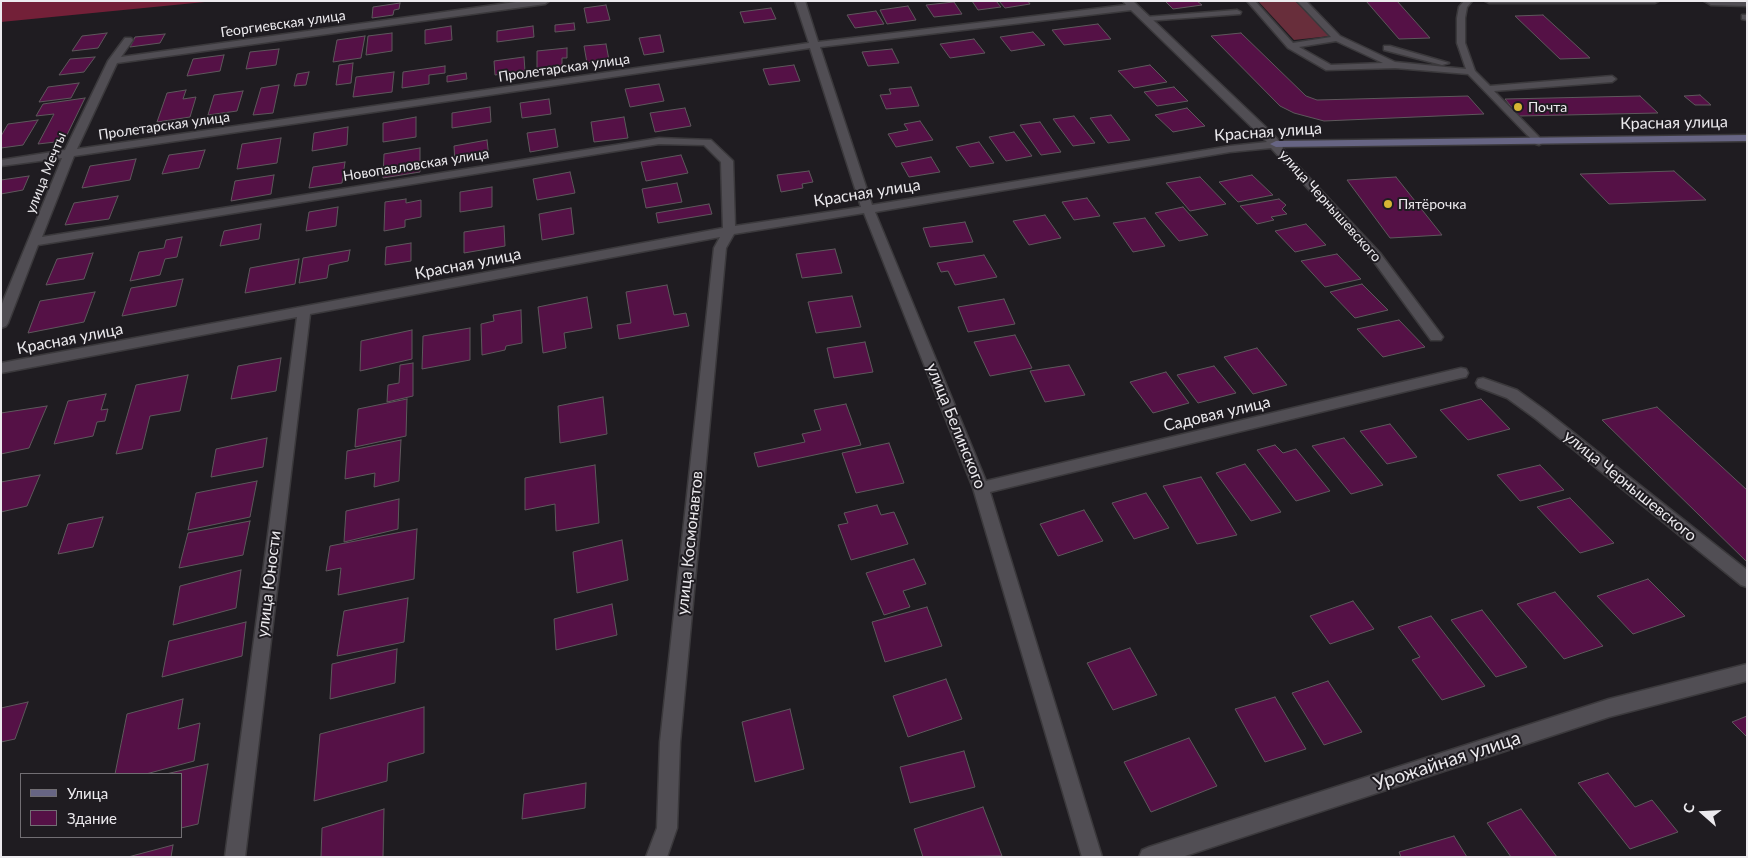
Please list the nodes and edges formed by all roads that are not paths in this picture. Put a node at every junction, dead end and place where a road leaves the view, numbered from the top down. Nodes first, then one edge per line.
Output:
1 (545, 1) edge
2 (800, 1) edge
3 (1252, 1) edge
4 (1301, 1) edge
5 (1468, 1) edge
6 (1489, 1) edge
7 (1654, 1) edge
8 (1708, 1) edge
9 (1130, 4) edge
10 (1747, 4) edge
11 (1237, 12) dead end
12 (1146, 20) junction
13 (1337, 38) junction
14 (128, 40) dead end
15 (814, 45) junction
16 (1291, 46) junction
17 (1387, 48) dead end
18 (113, 61) junction
19 (1395, 65) junction
20 (1471, 72) junction
21 (1612, 78) dead end
22 (1487, 89) junction
23 (1747, 138) edge
24 (1538, 142) junction
25 (1276, 144) junction
26 (69, 154) junction
27 (1, 162) edge
28 (869, 209) junction
29 (729, 231) junction
30 (35, 242) junction
31 (304, 312) junction
32 (1, 323) edge
33 (1436, 337) dead end
34 (1, 368) edge
35 (1460, 373) dead end
36 (1483, 383) dead end
37 (981, 488) junction
38 (1747, 580) edge
39 (1747, 672) edge
40 (235, 857) edge
41 (656, 857) edge
42 (1092, 857) edge
43 (1148, 857) edge

1 - 18 street, Георгиевская улица
2 - 15 street, улица Белинского
3 - 16 lane
4 - 13 lane
5 - 20 lane
6 - 7 lane
8 - 10 lane
9 - 12 street, улица Чернышевского
9 - 15 street, Пролетарская улица
11 - 12 lane
12 - 25 street, улица Чернышевского
13 - 16 lane
13 - 19 lane
14 - 18 street, улица Мечты
15 - 26 street, Пролетарская улица
15 - 28 street, улица Белинского
16 - 19 lane
17 - 20 lane
18 - 26 street, улица Мечты
19 - 20 lane
20 - 22 lane
21 - 22 lane
22 - 24 lane
23 - 24 street, Красная улица
24 - 25 street, Красная улица
25 - 28 street, Красная улица
25 - 33 street, улица Чернышевского
26 - 27 street, Пролетарская улица
26 - 30 street, улица Мечты
28 - 29 street, Красная улица
28 - 37 street, улица Белинского
29 - 30 street, Новопавловская улица
29 - 31 street, Красная улица
29 - 41 street, улица Космонавтов
30 - 32 street, улица Мечты
31 - 34 street, Красная улица
31 - 40 street, улица Юности
35 - 37 street, Садовая улица
36 - 38 street, улица Чернышевского
37 - 42 street, улица Белинского
39 - 43 street, Урожайная улица

